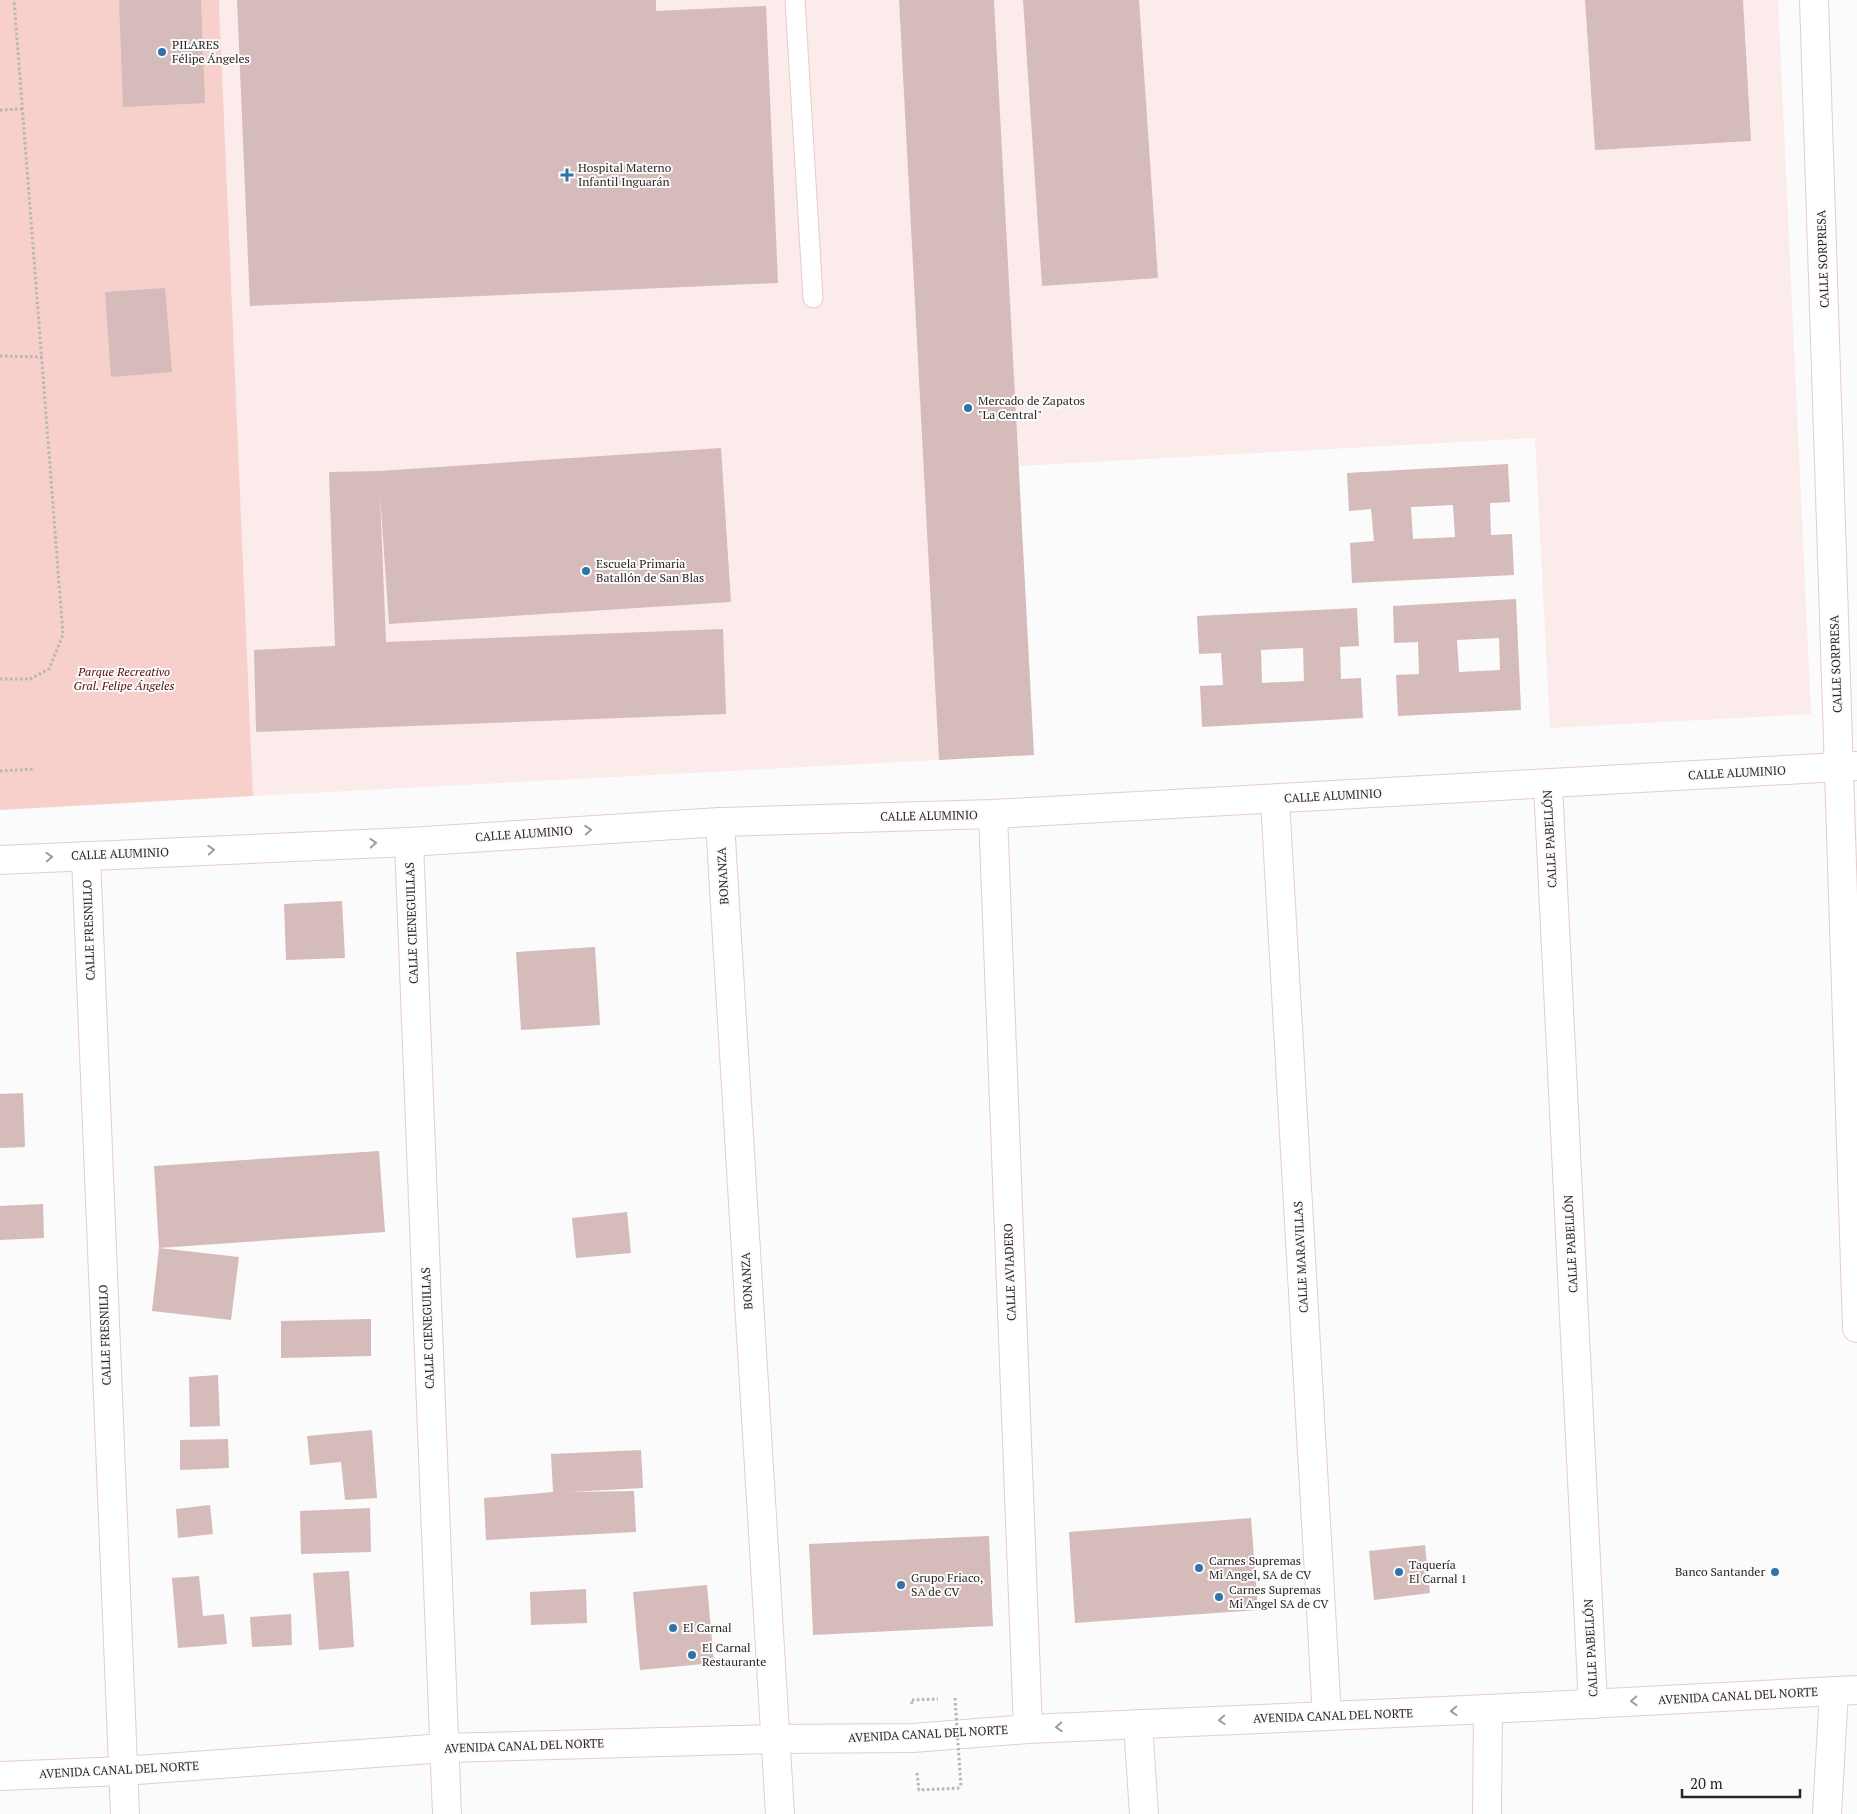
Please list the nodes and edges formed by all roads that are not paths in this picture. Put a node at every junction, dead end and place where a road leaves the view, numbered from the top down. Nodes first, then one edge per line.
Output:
1 (795, 0) edge
2 (1814, 0) edge
3 (813, 298) dead end
4 (1848, 766) edge
5 (1548, 784) junction
6 (1275, 799) junction
7 (992, 814) junction
8 (720, 822) junction
9 (409, 842) junction
10 (86, 856) junction
11 (0, 860) edge
12 (1857, 1328) edge
13 (1846, 1690) edge
14 (1593, 1704) junction
15 (1488, 1709) junction
16 (1327, 1716) junction
17 (1138, 1724) junction
18 (1028, 1729) junction
19 (775, 1739) junction
20 (444, 1748) junction
21 (123, 1771) junction
22 (0, 1776) edge
23 (125, 1814) edge
24 (447, 1814) edge
25 (780, 1814) edge
26 (1144, 1814) edge
27 (1487, 1814) edge
28 (1827, 1814) edge

1 - 3 lane
2 - 4 street, CALLE SORPRESA
4 - 5 street, CALLE ALUMINIO
4 - 12 street, CALLE SORPRESA
5 - 6 street, CALLE ALUMINIO
5 - 14 street, CALLE PABELLÓN
6 - 7 street, CALLE ALUMINIO
6 - 16 street, CALLE MARAVILLAS
7 - 8 street, CALLE ALUMINIO
7 - 18 street, CALLE AVIADERO
9 -> 8 street, CALLE ALUMINIO
8 - 19 street, BONANZA
10 -> 9 street, CALLE ALUMINIO
9 - 20 street, CALLE CIENEGUILLAS
11 -> 10 street, CALLE ALUMINIO
10 - 21 street, CALLE FRESNILLO
13 -> 14 street, AVENIDA CANAL DEL NORTE
13 - 28 street
14 - 15 street, AVENIDA CANAL DEL NORTE
15 -> 16 street, AVENIDA CANAL DEL NORTE
15 - 27 street
16 -> 17 street, AVENIDA CANAL DEL NORTE
17 -> 18 street, AVENIDA CANAL DEL NORTE
17 - 26 street
18 - 19 street, AVENIDA CANAL DEL NORTE
19 - 20 street, AVENIDA CANAL DEL NORTE
19 - 25 street, BONANZA
20 - 21 street, AVENIDA CANAL DEL NORTE
20 - 24 street, CALLE CIENEGUILLAS
21 - 22 street, AVENIDA CANAL DEL NORTE
21 - 23 street, CALLE FRESNILLO

